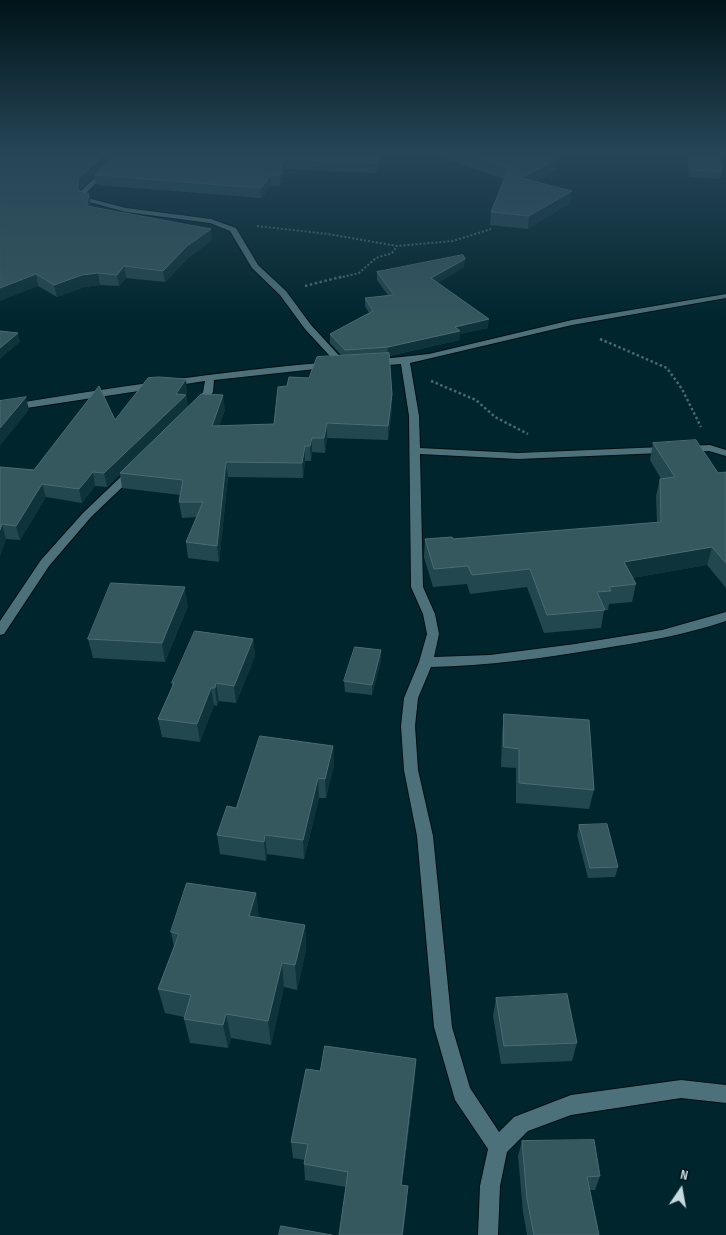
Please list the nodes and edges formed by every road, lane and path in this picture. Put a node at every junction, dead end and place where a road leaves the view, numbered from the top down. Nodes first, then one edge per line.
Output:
1 (125, 210) edge
2 (221, 224) junction
3 (491, 229) dead end
4 (397, 246) junction
5 (283, 294) junction
6 (726, 296) edge
7 (568, 325) junction
8 (351, 364) junction
9 (406, 366) junction
10 (210, 378) junction
11 (0, 409) edge
12 (193, 413) edge
13 (534, 436) dead end
14 (710, 448) junction
15 (414, 451) junction
16 (726, 453) edge
17 (143, 461) edge
18 (726, 616) edge
19 (0, 631) edge
20 (426, 662) junction
21 (726, 1094) edge
22 (498, 1147) junction
23 (488, 1235) edge

1 - 2 street
2 - 4 path
2 - 5 street
3 - 4 path
4 - 5 path
5 - 8 street
6 - 7 street
7 - 9 street
7 - 14 path
8 - 9 street
8 - 10 street
9 - 13 path
9 - 15 street
10 - 11 street
10 - 12 street
14 - 15 street
14 - 16 street
15 - 20 street
17 - 19 street
18 - 20 street
20 - 22 street
21 - 22 street
22 - 23 street

